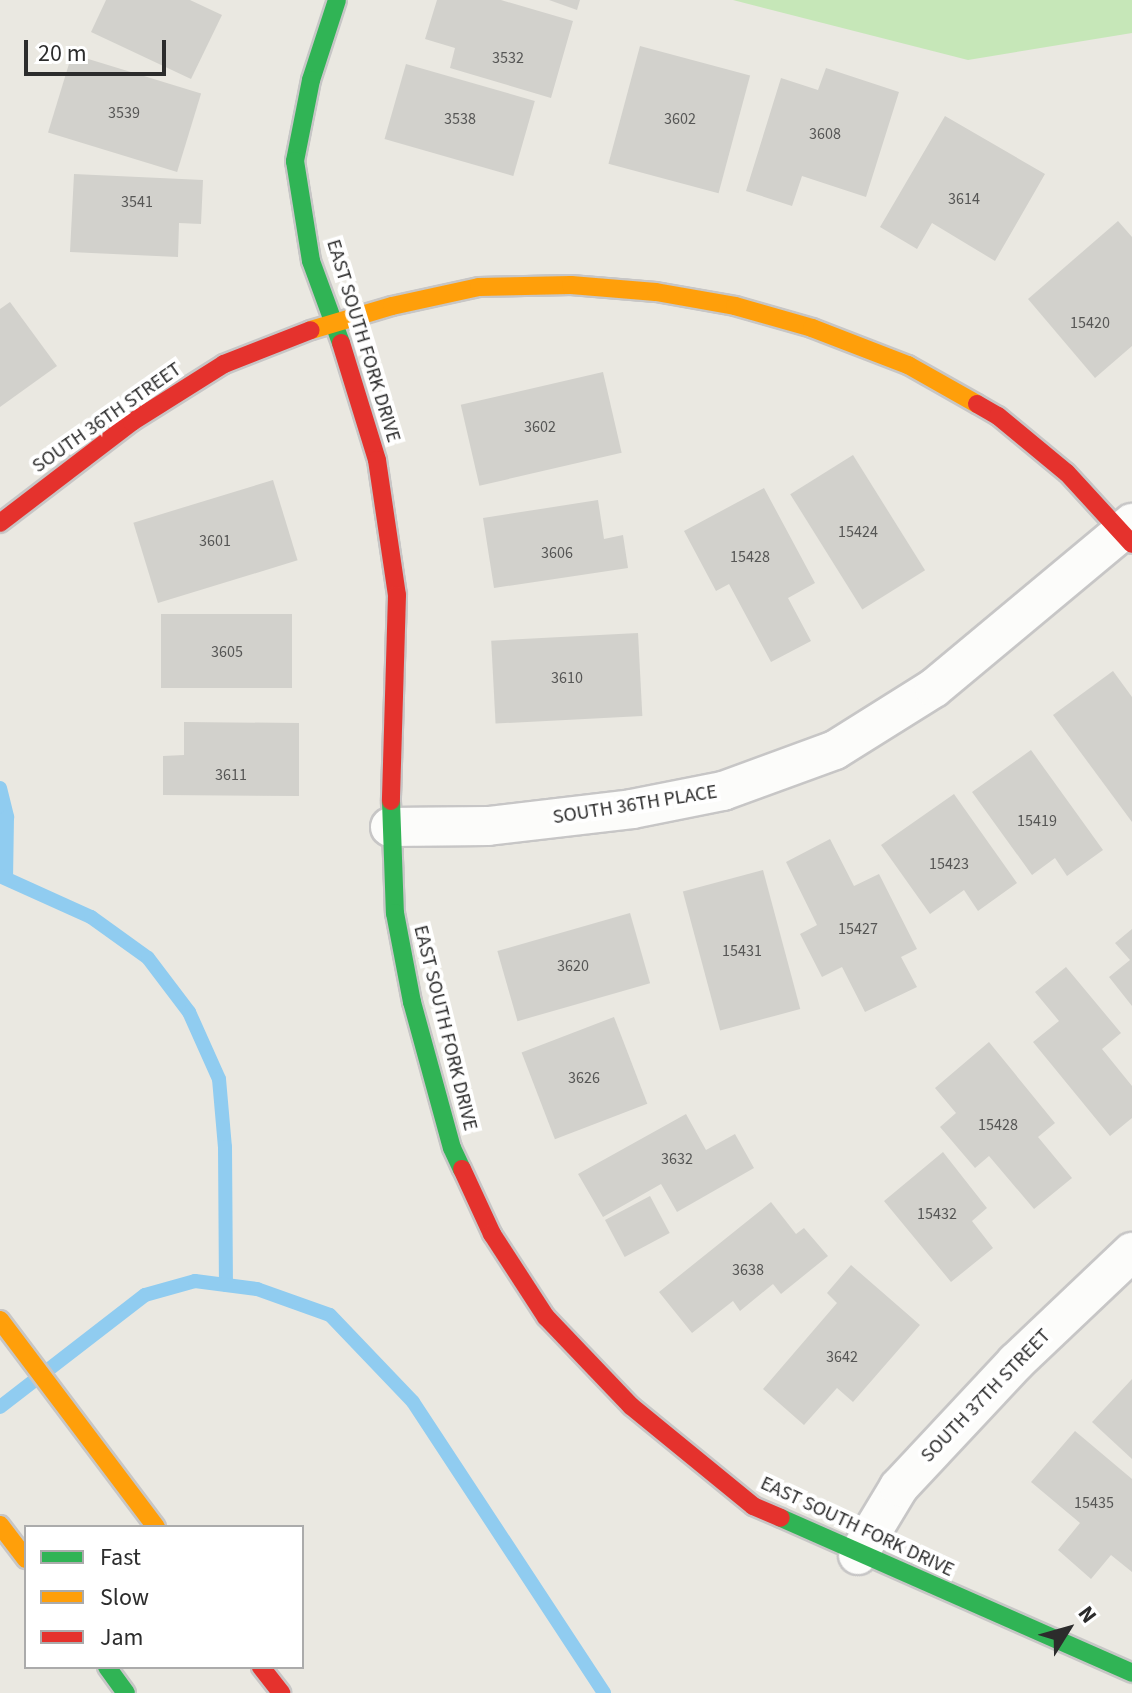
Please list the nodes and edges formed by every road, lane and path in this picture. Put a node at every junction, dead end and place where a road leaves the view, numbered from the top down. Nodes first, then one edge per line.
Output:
1 (337, 0) edge
2 (334, 323) junction
3 (0, 523) edge
4 (1129, 533) edge
5 (390, 827) junction
6 (1132, 1252) edge
7 (1, 1321) edge
8 (0, 1525) edge
9 (155, 1525) edge
10 (858, 1555) junction
11 (24, 1556) edge
12 (108, 1669) edge
13 (263, 1669) edge
14 (1132, 1673) edge
15 (126, 1693) edge
16 (281, 1693) edge

1 - 2 street, EAST SOUTH FORK DRIVE
2 - 3 street, SOUTH 36TH STREET
2 - 4 street, SOUTH 36TH STREET
2 - 5 street, EAST SOUTH FORK DRIVE
4 - 5 street, SOUTH 36TH PLACE
5 - 10 street, EAST SOUTH FORK DRIVE
6 - 10 street, SOUTH 37TH STREET
7 - 9 street
8 - 11 street
10 - 14 street, EAST SOUTH FORK DRIVE
12 - 15 street
13 - 16 street

